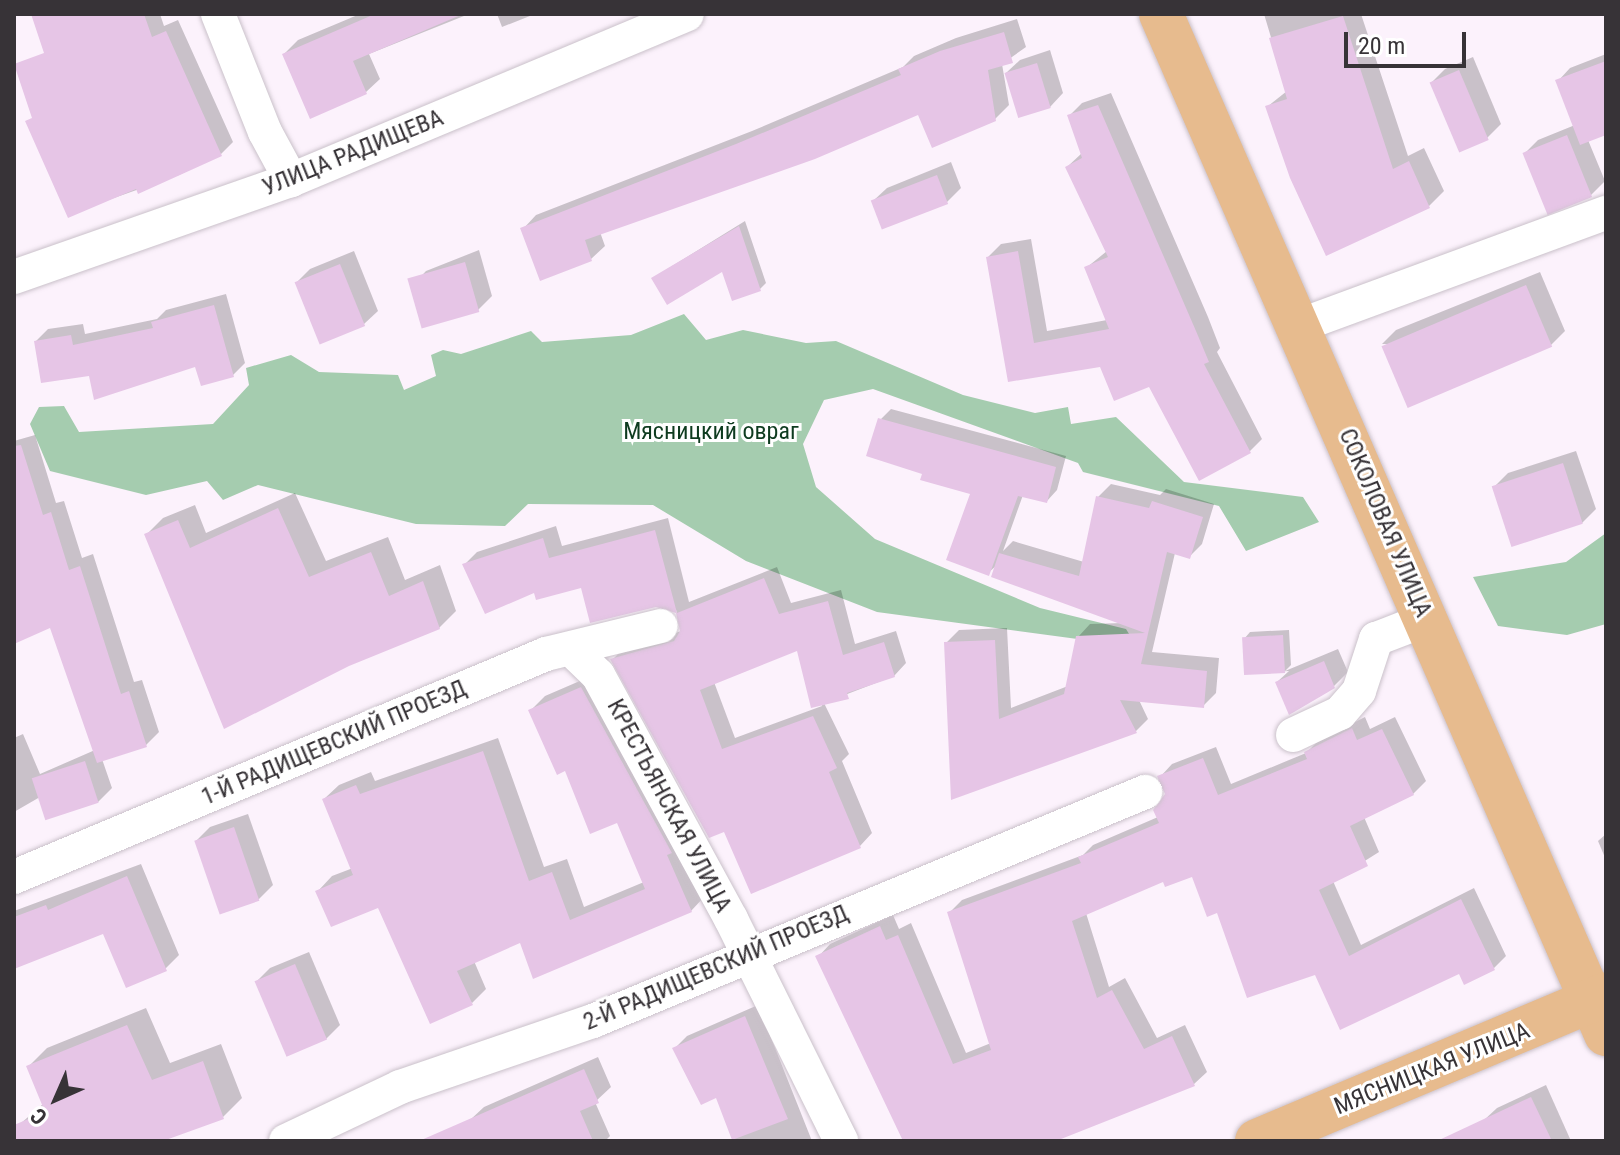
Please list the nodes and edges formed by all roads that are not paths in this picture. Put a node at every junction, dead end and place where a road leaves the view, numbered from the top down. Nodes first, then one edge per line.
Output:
1 (218, 14) edge
2 (687, 14) edge
3 (1161, 14) edge
4 (291, 180) junction
5 (1606, 213) edge
6 (14, 277) edge
7 (1301, 325) junction
8 (1425, 620) junction
9 (661, 626) dead end
10 (572, 650) junction
11 (1293, 735) dead end
12 (1145, 792) dead end
13 (14, 877) edge
14 (746, 958) junction
15 (1601, 1009) edge
16 (286, 1141) edge
17 (841, 1141) edge
18 (1257, 1141) edge

1 - 4 street
2 - 4 street, УЛИЦА РАДИЩЕВА
3 - 7 main road, СОКОЛОВАЯ УЛИЦА
4 - 6 street, УЛИЦА РАДИЩЕВА
5 - 7 street
7 - 8 main road, СОКОЛОВАЯ УЛИЦА
8 - 11 street
8 - 15 main road, СОКОЛОВАЯ УЛИЦА
9 - 10 street, 1-Й РАДИЩЕВСКИЙ ПРОЕЗД
10 - 13 street, 1-Й РАДИЩЕВСКИЙ ПРОЕЗД
10 - 14 street, КРЕСТЬЯНСКАЯ УЛИЦА
12 - 14 street, 2-Й РАДИЩЕВСКИЙ ПРОЕЗД
14 - 16 street, 2-Й РАДИЩЕВСКИЙ ПРОЕЗД
14 - 17 street, КРЕСТЬЯНСКАЯ УЛИЦА
15 - 18 main road, МЯСНИЦКАЯ УЛИЦА

